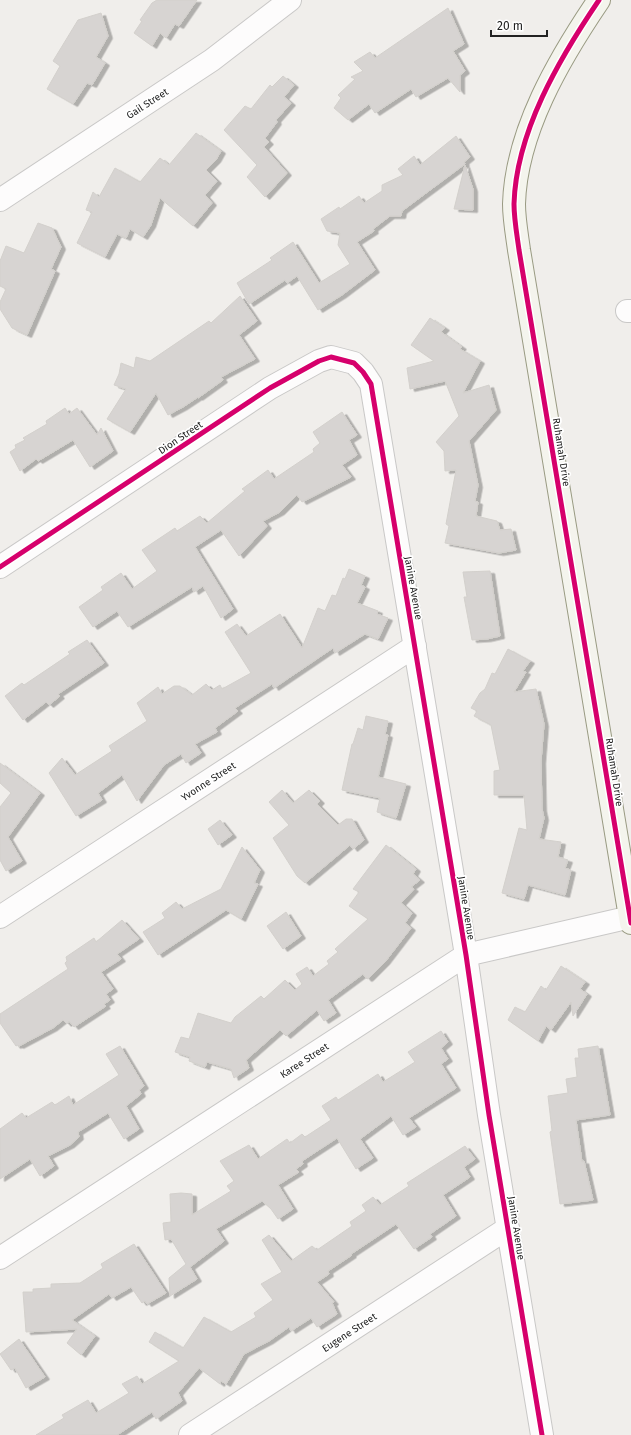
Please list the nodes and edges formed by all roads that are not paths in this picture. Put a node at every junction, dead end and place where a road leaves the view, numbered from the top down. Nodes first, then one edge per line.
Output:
1 (599, 0) edge
2 (287, 1) edge
3 (0, 200) edge
4 (371, 384) joint
5 (0, 567) edge
6 (415, 646) junction
7 (0, 917) edge
8 (631, 919) edge
9 (466, 955) junction
10 (508, 1228) junction
11 (0, 1258) edge
12 (190, 1435) edge
13 (542, 1435) edge

1 - 8 street, Ruhamah Drive
2 - 3 street, Gail Street
4 - 5 street, Dion Street
4 - 6 street, Janine Avenue
6 - 7 street, Yvonne Street
6 - 9 street, Janine Avenue
8 - 9 street, Karee Street
9 - 10 street, Janine Avenue
9 - 11 street, Karee Street
10 - 12 street, Eugene Street
10 - 13 street, Janine Avenue

